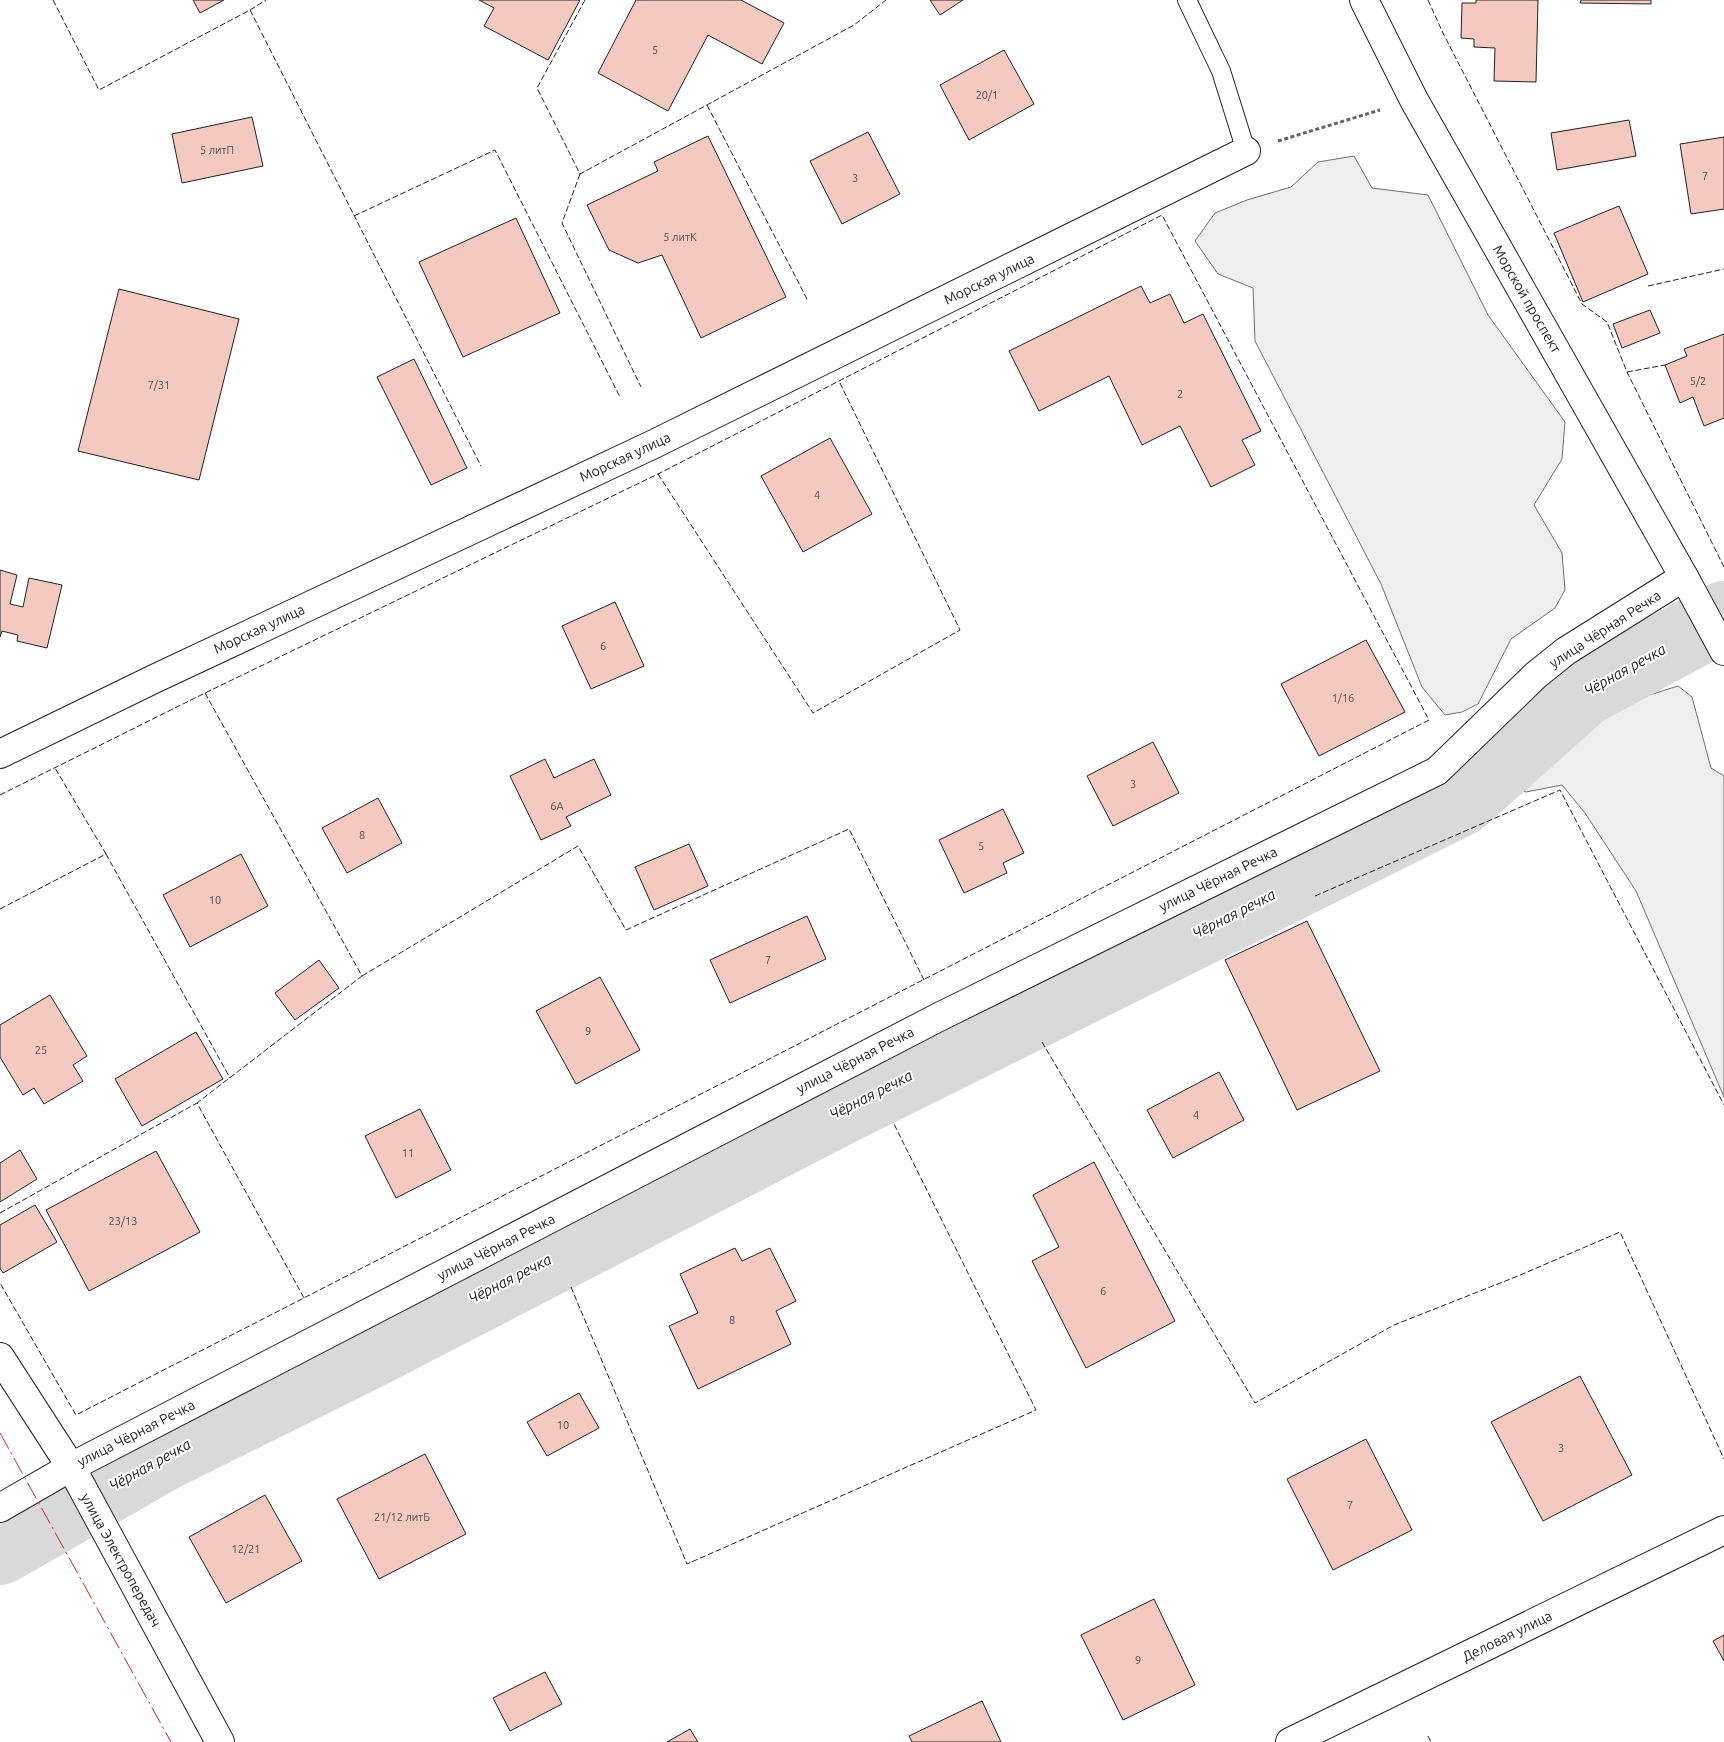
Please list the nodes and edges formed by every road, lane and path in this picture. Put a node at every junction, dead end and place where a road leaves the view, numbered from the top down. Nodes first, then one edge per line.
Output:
1 (1187, 0) edge
2 (1364, 0) edge
3 (1414, 100) junction
4 (1246, 151) junction
5 (1690, 587) junction
6 (1724, 651) edge
7 (0, 754) edge
8 (0, 1357) edge
9 (71, 1467) junction
10 (0, 1508) edge
11 (1724, 1530) edge
12 (220, 1742) edge
13 (1290, 1742) edge

1 - 4 lane
2 - 3 street, Морской проспект
3 - 4 path
3 - 5 street, Морской проспект
4 - 7 street, Морская улица
5 - 6 street, Морской проспект
5 - 9 street, улица Чёрная Речка
8 - 9 street, улица Электропередач
9 - 10 street, улица Чёрная Речка
9 - 12 street, улица Электропередач
11 - 13 street, Деловая улица

